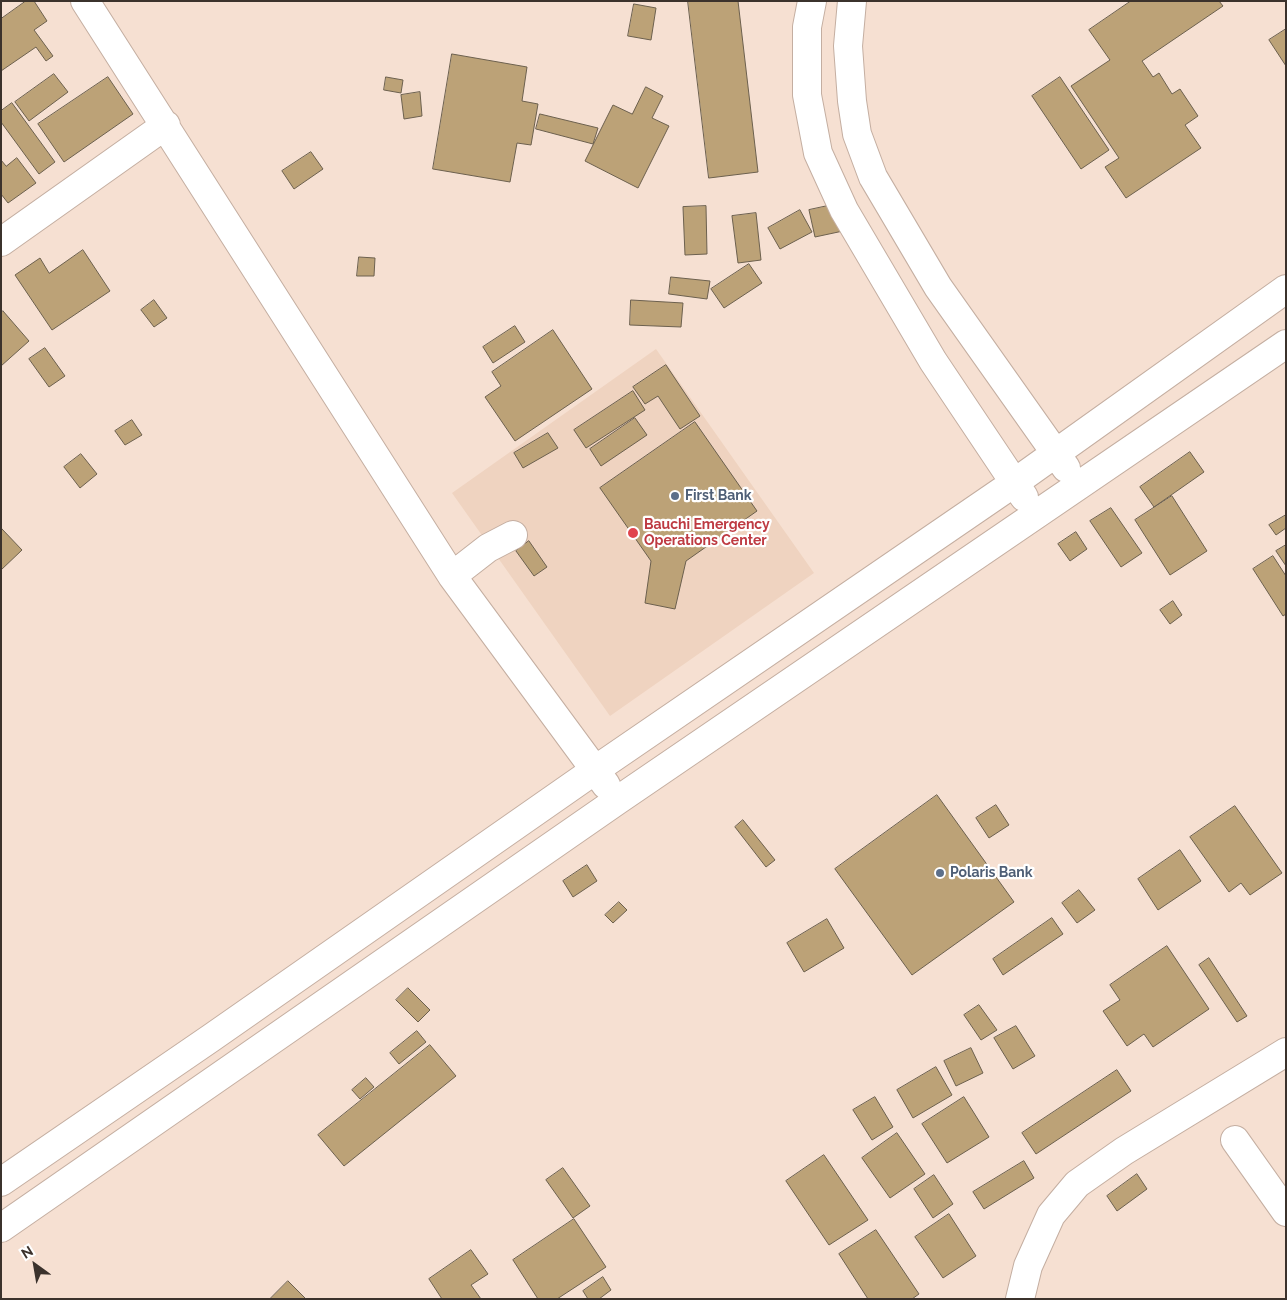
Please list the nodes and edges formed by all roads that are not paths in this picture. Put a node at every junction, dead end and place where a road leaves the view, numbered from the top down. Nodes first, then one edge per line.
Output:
1 (86, 1) edge
2 (812, 1) edge
3 (852, 1) edge
4 (166, 125) junction
5 (1, 242) edge
6 (1286, 289) edge
7 (1286, 344) edge
8 (1057, 453) junction
9 (1014, 483) junction
10 (1078, 485) junction
11 (1036, 514) junction
12 (513, 535) dead end
13 (452, 576) junction
14 (595, 770) junction
15 (618, 800) junction
16 (1286, 1052) edge
17 (1235, 1140) dead end
18 (1, 1182) edge
19 (1286, 1212) edge
20 (1, 1228) edge
21 (1020, 1299) edge

1 - 4 street
2 - 9 street
3 - 8 street
4 - 5 street
4 - 13 street
6 - 8 street
7 - 10 street
8 - 9 street
8 - 10 street
9 - 11 street
9 - 14 street
10 - 11 street
11 - 15 street
12 - 13 street
13 - 14 street
14 - 15 street
14 - 18 street
15 - 20 street
16 - 21 street
17 - 19 street

